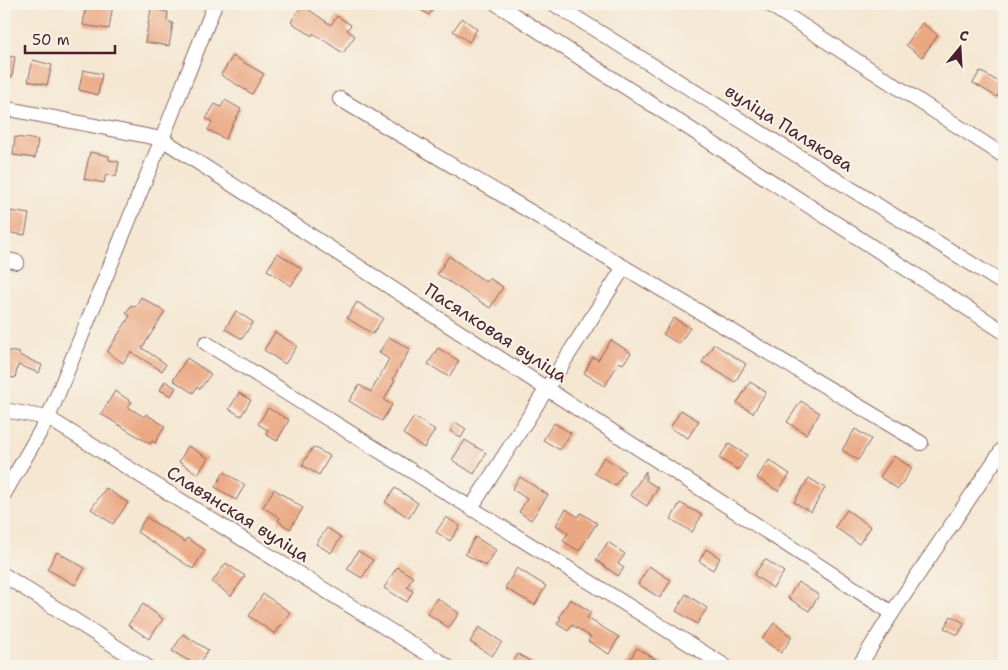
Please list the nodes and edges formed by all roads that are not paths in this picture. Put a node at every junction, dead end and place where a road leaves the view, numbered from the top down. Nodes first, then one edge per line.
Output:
1 (215, 4) edge
2 (497, 4) edge
3 (554, 4) edge
4 (769, 4) edge
5 (340, 99) dead end
6 (4, 108) edge
7 (162, 139) junction
8 (1004, 156) edge
9 (624, 267) junction
10 (1004, 284) edge
11 (1004, 332) edge
12 (206, 343) dead end
13 (546, 388) junction
14 (4, 410) edge
15 (48, 418) junction
16 (921, 443) dead end
17 (1004, 447) edge
18 (4, 494) edge
19 (471, 508) junction
20 (4, 575) edge
21 (892, 613) junction
22 (146, 666) edge
23 (447, 666) edge
24 (725, 666) edge
25 (859, 666) edge

1 - 7 street
2 - 11 street
3 - 10 street, вуліца Палякова
4 - 8 street
5 - 9 street
6 - 7 street, Пасялковая вуліца
7 - 13 street, Пасялковая вуліца
7 - 15 street
9 - 13 street
9 - 16 street
12 - 19 street
13 - 19 street
13 - 21 street, Пасялковая вуліца
14 - 15 street, Славянская вуліца
15 - 18 street
15 - 23 street, Славянская вуліца
17 - 21 street
19 - 24 street
20 - 22 street
21 - 25 street

